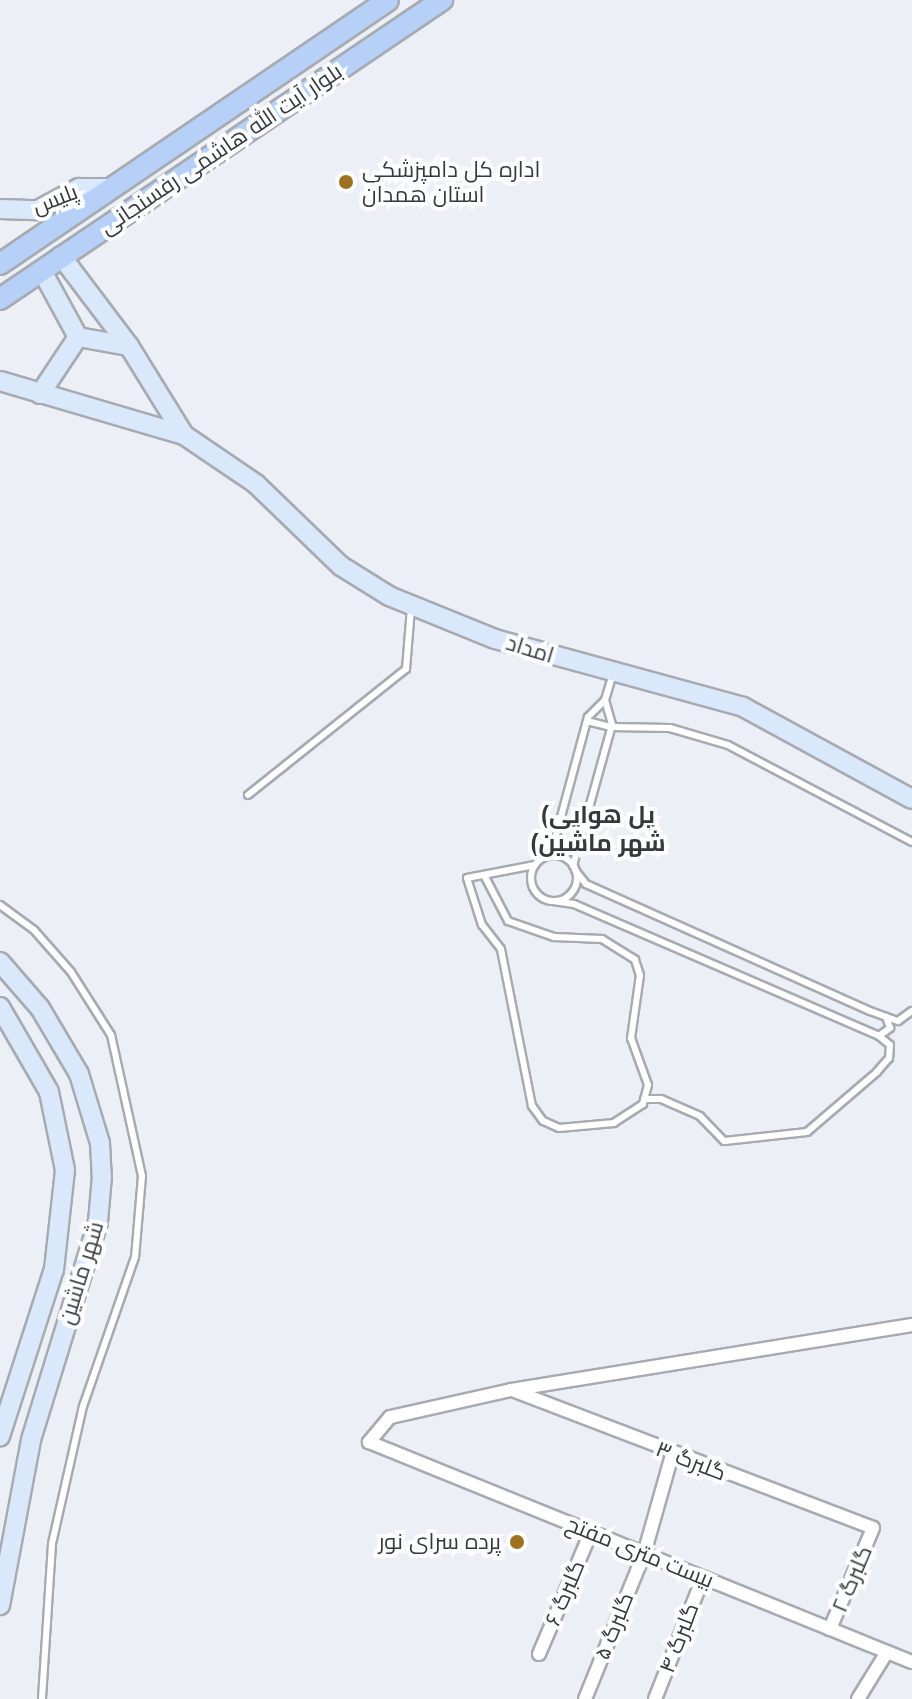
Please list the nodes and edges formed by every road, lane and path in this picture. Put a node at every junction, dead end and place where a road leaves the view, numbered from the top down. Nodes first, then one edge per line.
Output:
1 (388, 0) edge
2 (442, 0) edge
3 (110, 188) junction
4 (0, 209) edge
5 (45, 233) junction
6 (25, 247) junction
7 (61, 256) junction
8 (0, 264) edge
9 (42, 271) junction
10 (0, 299) edge
11 (78, 337) junction
12 (129, 346) junction
13 (0, 381) edge
14 (40, 394) junction
15 (184, 435) junction
16 (410, 605) junction
17 (613, 674) junction
18 (605, 700) junction
19 (587, 721) junction
20 (611, 727) junction
21 (248, 795) dead end
22 (912, 799) edge
23 (912, 842) edge
24 (546, 856) junction
25 (535, 865) junction
26 (574, 868) junction
27 (484, 875) junction
28 (553, 901) junction
29 (0, 905) edge
30 (0, 962) edge
31 (0, 1007) edge
32 (912, 1011) edge
33 (886, 1017) junction
34 (879, 1036) junction
35 (644, 1099) junction
36 (912, 1325) edge
37 (511, 1390) junction
38 (0, 1436) edge
39 (672, 1455) junction
40 (873, 1528) joint
41 (591, 1532) junction
42 (644, 1554) junction
43 (703, 1578) junction
44 (0, 1605) edge
45 (830, 1629) junction
46 (887, 1652) junction
47 (539, 1654) dead end
48 (912, 1662) edge
49 (42, 1699) edge
50 (585, 1699) edge
51 (655, 1699) edge
52 (858, 1699) edge

1 - 3 main road, بلوار آیت الله هاشمی رفسنجانی
2 - 7 main road, بلوار آیت الله هاشمی رفسنجانی
3 - 4 street, پلیس
3 - 5 main road, بلوار آیت الله هاشمی رفسنجانی
5 - 6 main road, بلوار آیت الله هاشمی رفسنجانی
5 - 7 main road
6 - 8 main road, بلوار آیت الله هاشمی رفسنجانی
6 - 9 main road
7 - 9 main road, بلوار آیت الله هاشمی رفسنجانی
7 - 12 street
9 - 10 main road, بلوار آیت الله هاشمی رفسنجانی
9 - 11 street
11 - 12 street
11 - 14 street
12 - 15 street
13 - 14 street
14 - 15 street
15 - 16 street, امداد
16 - 17 street, امداد
16 - 21 lane
17 - 18 lane
17 - 22 street, امداد
18 - 19 lane
18 - 20 lane
19 - 20 lane
19 - 24 lane
20 - 23 lane
20 - 26 lane
24 - 25 lane
24 - 26 lane
25 - 27 lane
25 - 28 lane
26 - 28 lane
26 - 33 lane
27 - 35 lane
27 - 35 lane
28 - 34 lane
29 - 49 lane
30 - 44 street, شهر ماشین
31 - 38 street, شهر ماشین
32 - 33 lane
33 - 34 lane
34 - 35 lane
36 - 37 street
37 - 39 street, گلبرگ ۳
37 - 41 street, بیست متری مفتح
39 - 40 street, گلبرگ ۳
39 - 42 street, گلبرگ ۵
40 - 45 street, گلبرگ ۲
41 - 42 street, بیست متری مفتح
41 - 47 street, گلبرگ ۶
42 - 43 street, بیست متری مفتح
42 - 50 street, گلبرگ ۵
43 - 45 street, بیست متری مفتح
43 - 51 street, گلبرگ ۴
45 - 46 street, بیست متری مفتح
46 - 48 street, بیست متری مفتح
46 - 52 street

